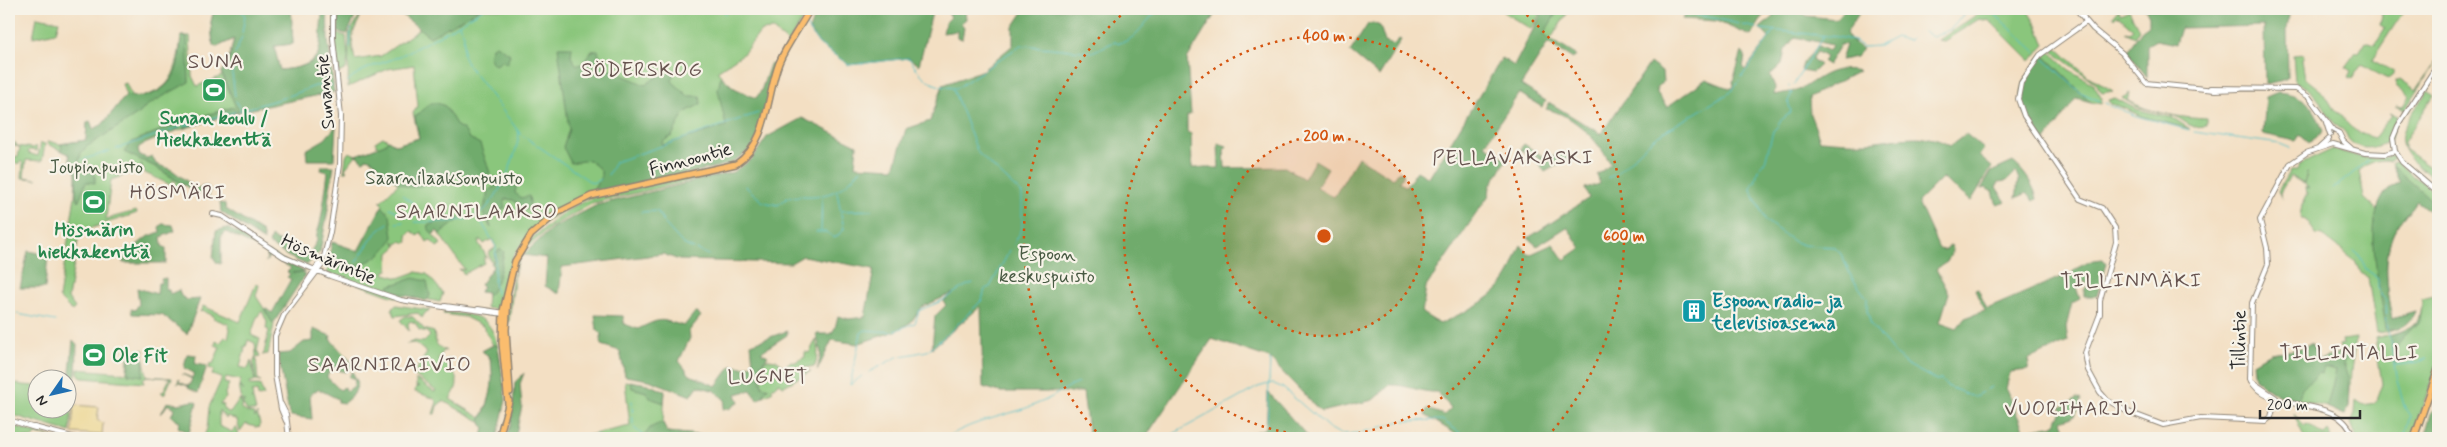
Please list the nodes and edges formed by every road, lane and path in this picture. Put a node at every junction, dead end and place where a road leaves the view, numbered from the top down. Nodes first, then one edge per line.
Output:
1 (333, 9) edge
2 (810, 9) edge
3 (2078, 9) edge
4 (2086, 22) junction
5 (2438, 64) edge
6 (2324, 120) junction
7 (2335, 132) junction
8 (2329, 137) junction
9 (2342, 139) junction
10 (2335, 144) junction
11 (2319, 148) junction
12 (2353, 149) junction
13 (2395, 151) junction
14 (2438, 193) edge
15 (213, 214) dead end
16 (316, 271) junction
17 (504, 313) junction
18 (2438, 369) edge
19 (2276, 398) junction
20 (9, 420) edge
21 (76, 438) edge
22 (289, 438) edge
23 (499, 438) edge
24 (2354, 438) edge
25 (2414, 438) edge

1 - 16 street, Sunantie
2 - 17 main road, Finnoontie
3 - 4 street
4 - 6 street
4 - 19 street
5 - 13 street
6 - 7 street
6 - 8 street
7 - 8 street, Tillintie
7 - 9 street
8 - 10 street
8 - 11 street, Tillintie
9 - 10 street
9 - 12 street
10 - 11 street, Tillintie
10 - 12 street
11 - 19 street, Tillintie
12 - 13 street
13 - 14 street
15 - 16 street, Hösmärintie
16 - 17 street, Hösmärintie
16 - 22 street, Sunantie
17 - 23 main road, Finnoontie
18 - 25 main road
19 - 24 street, Tillintie
20 - 21 street

